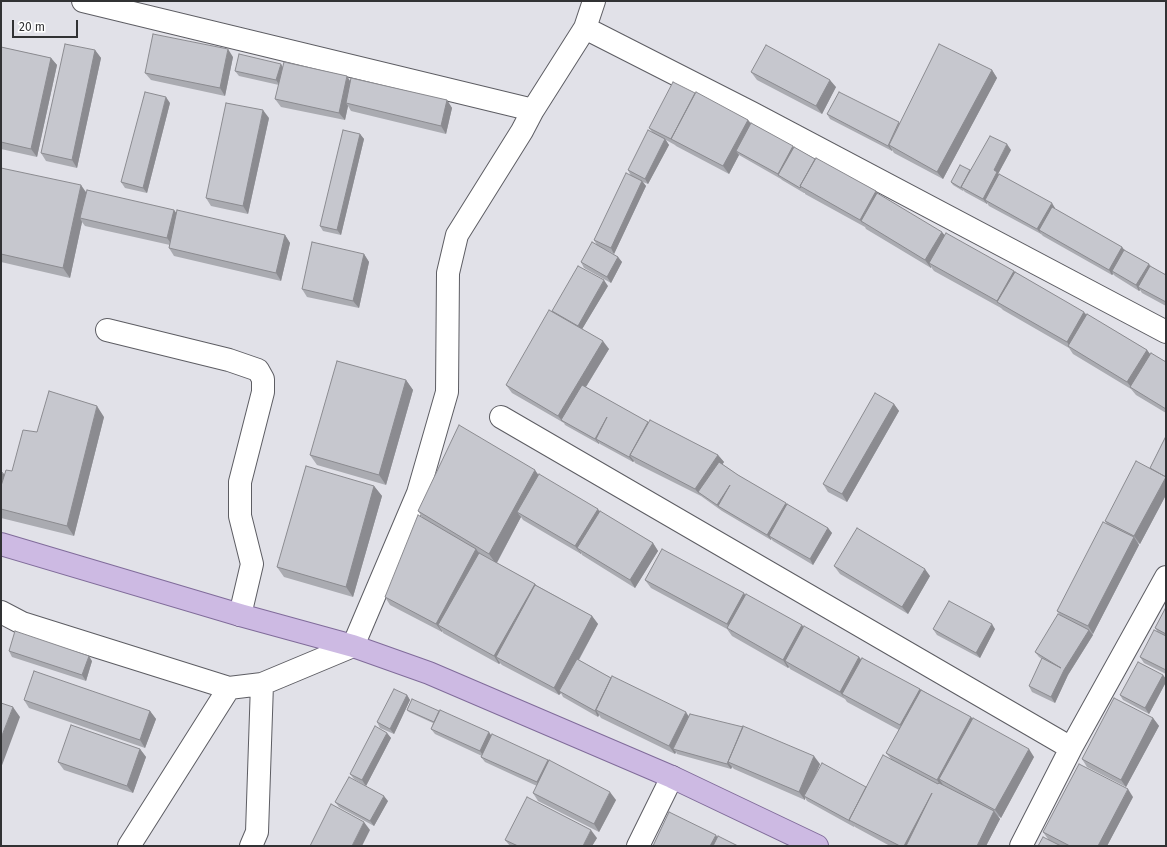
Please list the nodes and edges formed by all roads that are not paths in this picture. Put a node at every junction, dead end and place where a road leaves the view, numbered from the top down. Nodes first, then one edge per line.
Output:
1 (83, 1) edge
2 (594, 1) edge
3 (585, 28) junction
4 (533, 110) junction
5 (107, 330) dead end
6 (1166, 332) edge
7 (501, 416) dead end
8 (1, 544) edge
9 (1166, 577) edge
10 (1, 612) edge
11 (240, 615) junction
12 (353, 646) junction
13 (262, 684) junction
14 (229, 688) junction
15 (1071, 748) junction
16 (672, 777) junction
17 (129, 846) edge
18 (251, 846) edge
19 (638, 846) edge
20 (817, 846) edge
21 (1021, 846) edge

1 - 4 street
2 - 3 street
3 - 4 street
3 - 6 street
4 - 12 street
5 - 11 street
7 - 15 street
8 - 11 main road
9 - 15 street
10 - 14 street
11 - 12 main road
12 - 13 street
12 - 16 main road
13 - 14 street
13 - 18 street
14 - 17 street
15 - 21 street
16 - 19 street
16 - 20 main road

